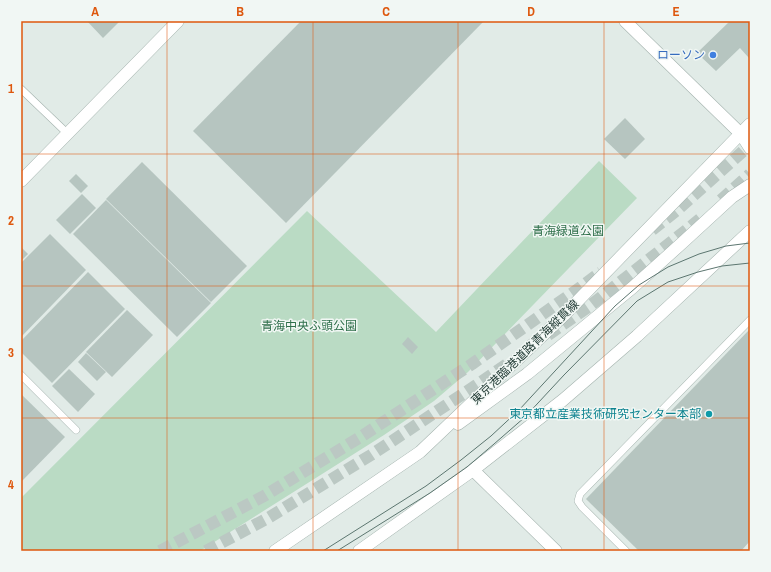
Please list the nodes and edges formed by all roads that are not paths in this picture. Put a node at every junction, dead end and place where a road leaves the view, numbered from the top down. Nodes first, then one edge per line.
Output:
1 (178, 21) edge
2 (625, 21) edge
3 (21, 89) edge
4 (750, 124) edge
5 (68, 134) junction
6 (747, 137) edge
7 (750, 148) edge
8 (21, 181) edge
9 (750, 185) edge
10 (750, 231) edge
11 (750, 320) edge
12 (21, 375) edge
13 (76, 430) dead end
14 (420, 452) junction
15 (473, 470) junction
16 (275, 551) edge
17 (359, 551) edge
18 (556, 551) edge
19 (626, 551) edge

1 - 5 street
2 - 6 street
3 - 5 lane
4 - 6 street, 東京港臨港道路青海縦貫線
5 - 8 street
6 - 7 street
6 - 14 street, 東京港臨港道路青海縦貫線
9 - 14 street
10 - 15 street
11 - 19 lane
12 - 13 lane
14 - 16 street, 東京港臨港道路青海縦貫線
15 - 17 street
15 - 18 street

